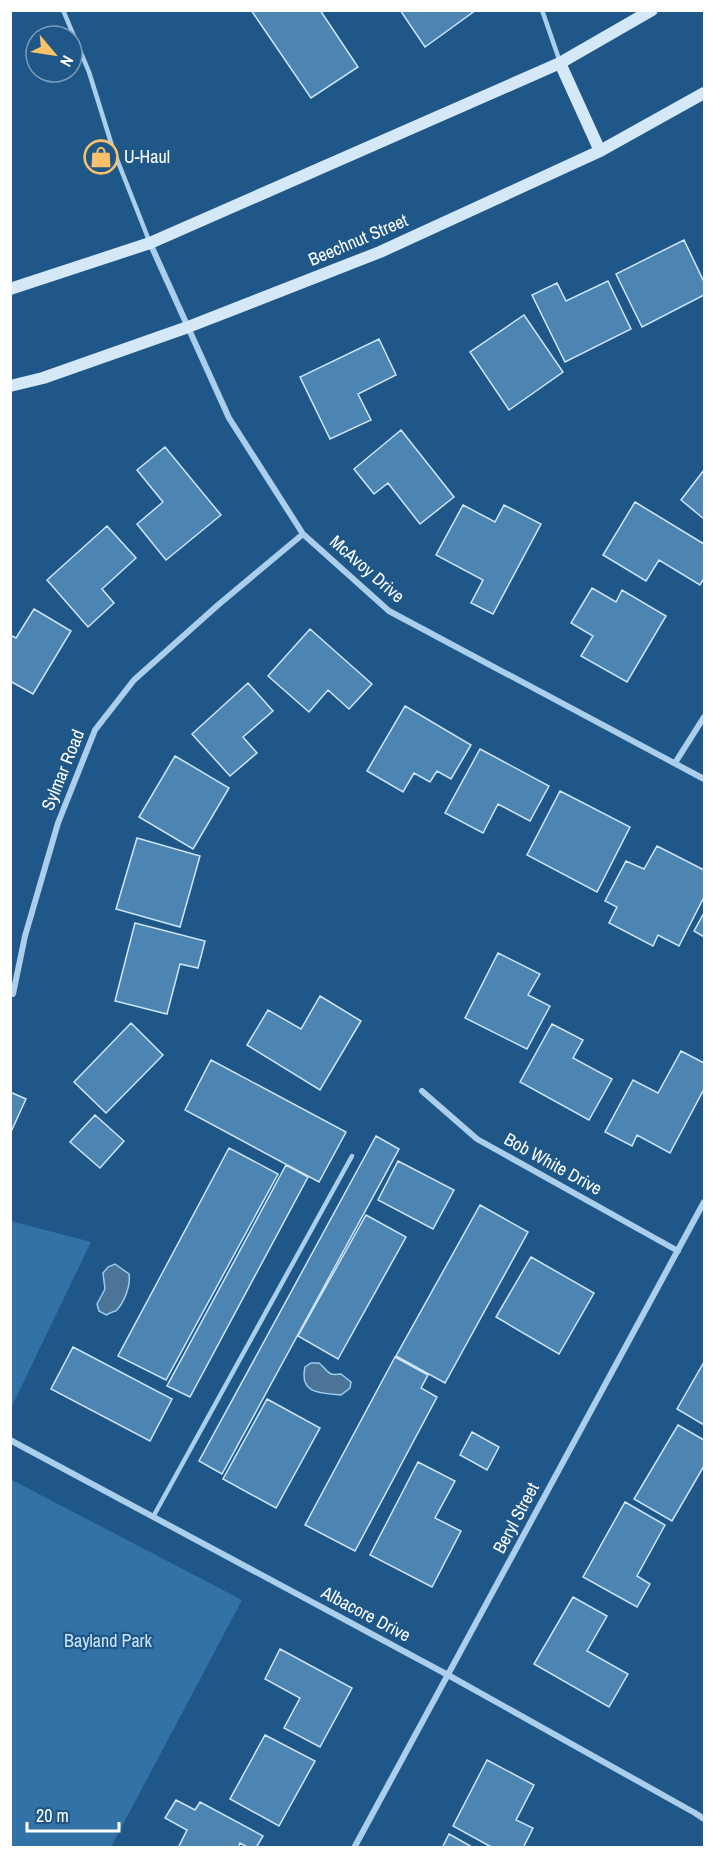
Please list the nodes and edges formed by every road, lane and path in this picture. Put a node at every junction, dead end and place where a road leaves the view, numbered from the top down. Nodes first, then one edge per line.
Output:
1 (63, 10) edge
2 (542, 10) edge
3 (652, 10) edge
4 (560, 63) junction
5 (705, 93) edge
6 (600, 151) junction
7 (150, 243) junction
8 (10, 289) edge
9 (188, 327) junction
10 (10, 386) edge
11 (303, 534) junction
12 (705, 717) edge
13 (675, 763) junction
14 (705, 779) edge
15 (14, 994) dead end
16 (422, 1091) dead end
17 (352, 1156) dead end
18 (705, 1202) edge
19 (678, 1251) junction
20 (10, 1440) edge
21 (153, 1517) junction
22 (448, 1675) junction
23 (705, 1819) edge
24 (354, 1848) edge

1 - 7 lane
2 - 4 lane
3 - 4 main road
4 - 6 main road
4 - 7 main road
5 - 6 main road, Beechnut Street
6 - 9 main road, Beechnut Street
7 - 8 main road
7 - 9 street, McAvoy Drive
9 - 10 main road, Beechnut Street
9 - 11 street, McAvoy Drive
11 - 13 street, McAvoy Drive
11 - 15 street, Sylmar Road
12 - 13 street
13 - 14 street, McAvoy Drive
16 - 19 street, Bob White Drive
17 - 21 lane
18 - 19 street, Beryl Street
19 - 22 street, Beryl Street
20 - 21 street, Albacore Drive
21 - 22 street, Albacore Drive
22 - 23 street, Albacore Drive
22 - 24 street, Beryl Street

